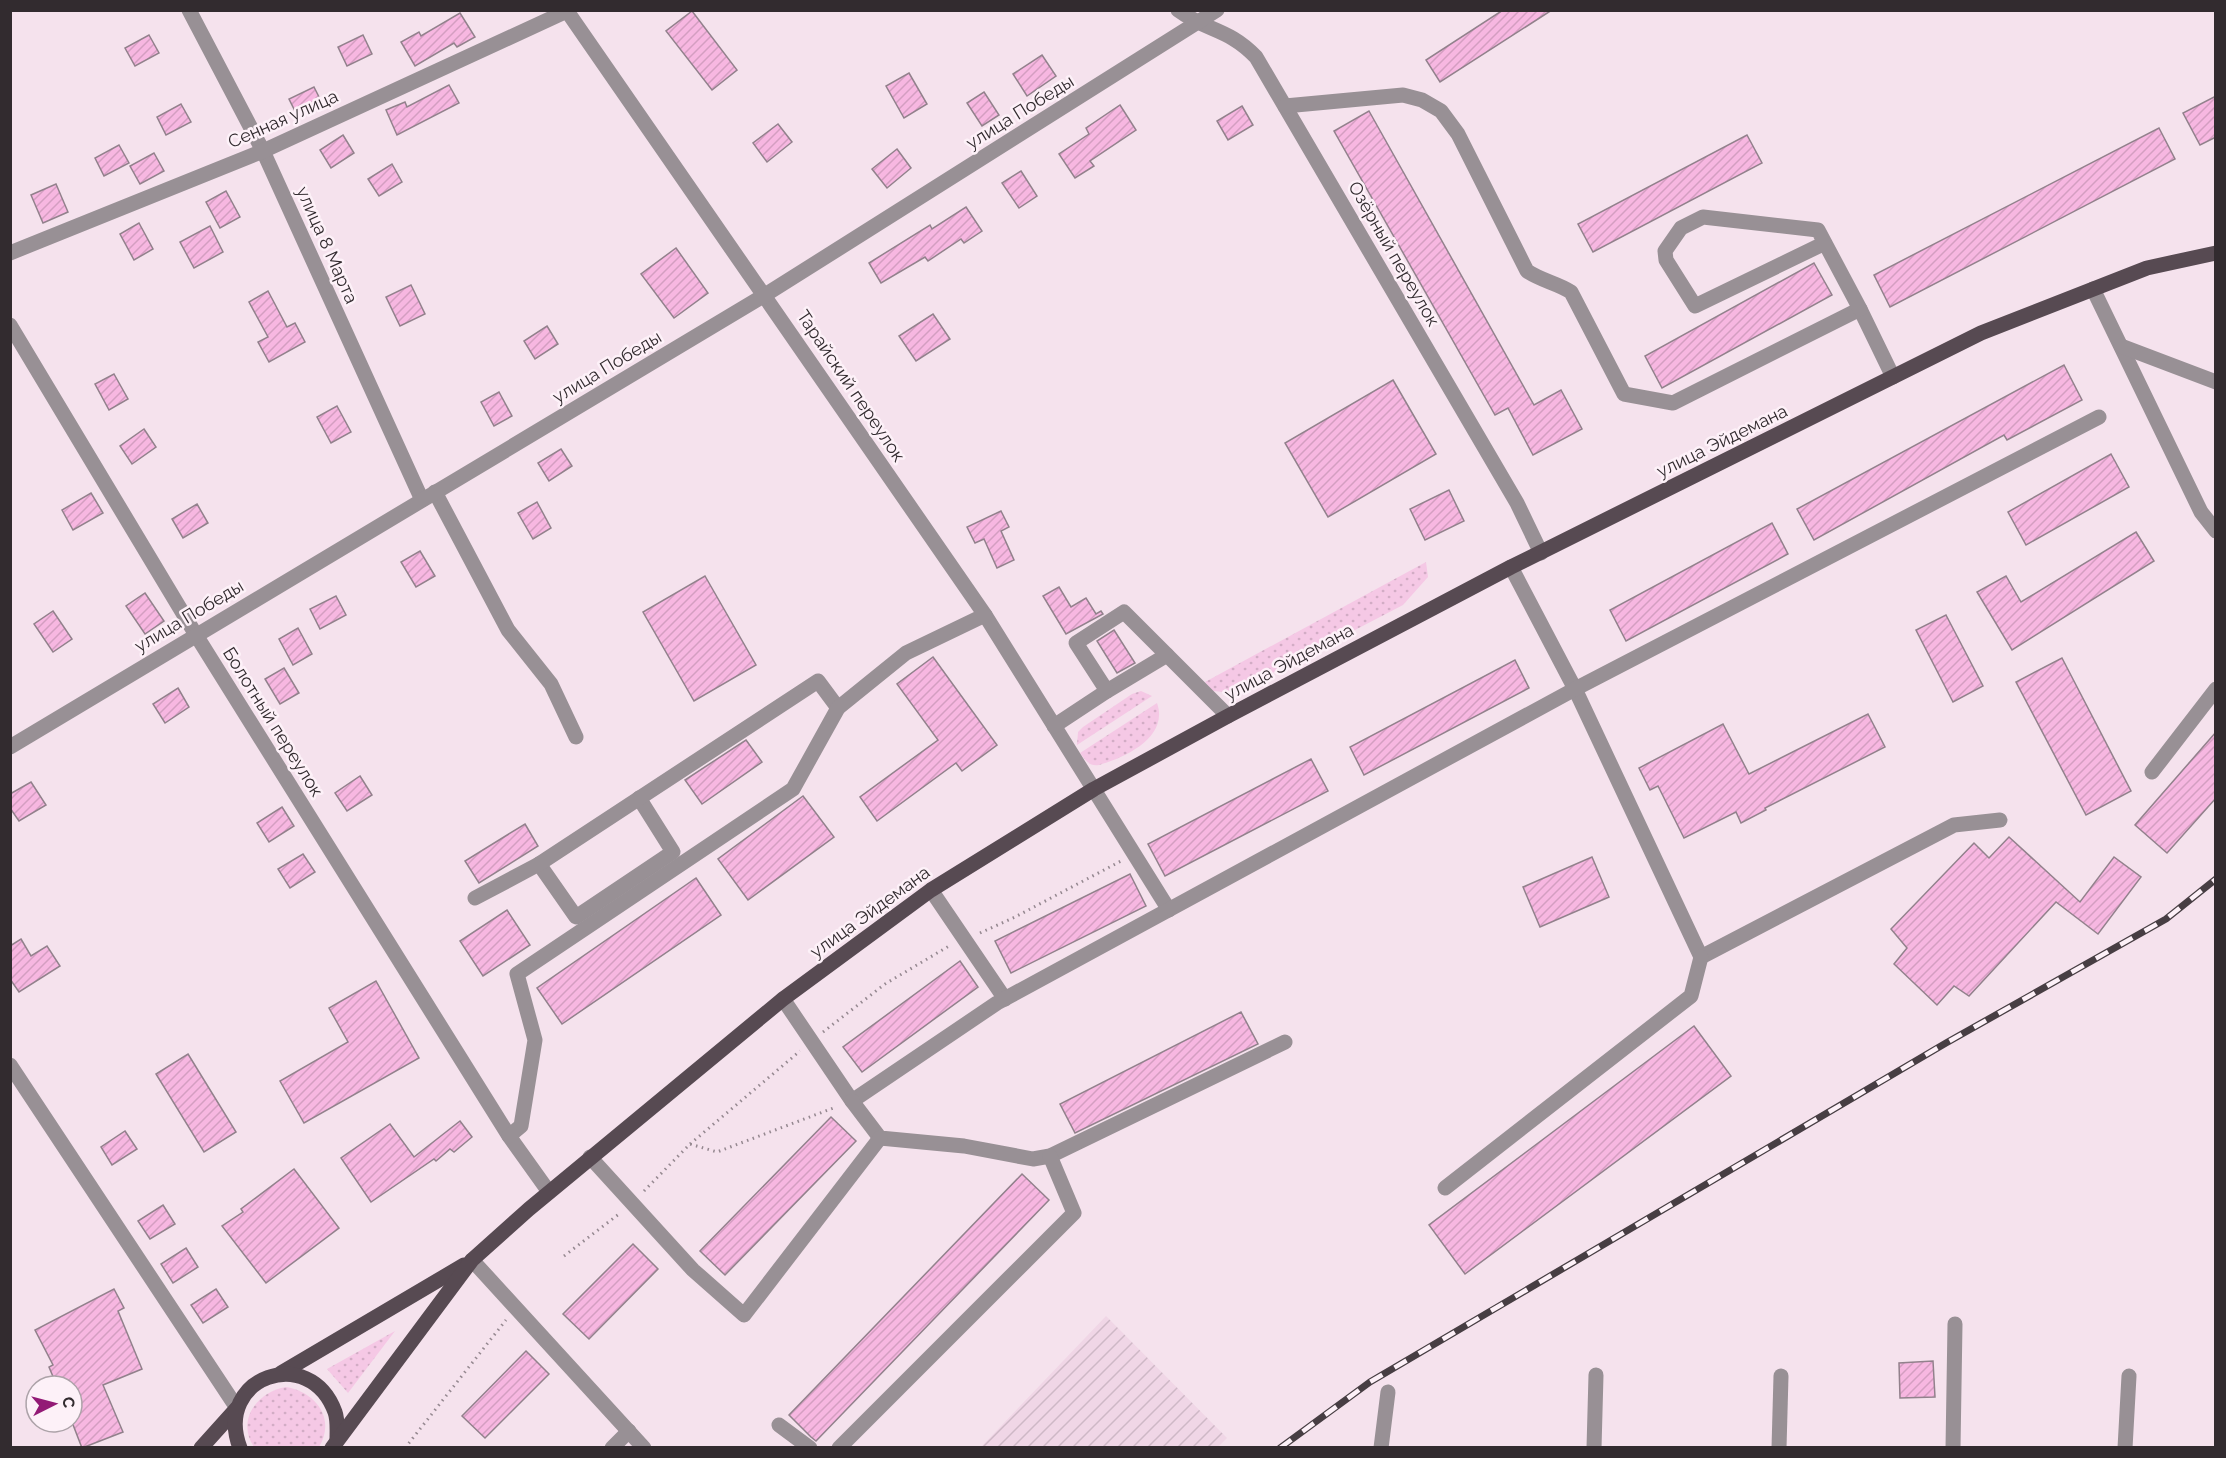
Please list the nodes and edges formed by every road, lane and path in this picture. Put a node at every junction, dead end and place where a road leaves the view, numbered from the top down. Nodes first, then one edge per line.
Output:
1 (189, 10) edge
2 (567, 10) edge
3 (1178, 10) edge
4 (1217, 10) edge
5 (1196, 23) junction
6 (1285, 106) junction
7 (263, 150) junction
8 (1825, 243) junction
9 (10, 253) edge
10 (2216, 253) edge
11 (2093, 289) junction
12 (765, 295) junction
13 (1860, 309) junction
14 (10, 325) edge
15 (2121, 346) junction
16 (1893, 377) junction
17 (2216, 382) edge
18 (2098, 417) dead end
19 (428, 496) junction
20 (2216, 531) edge
21 (1541, 553) junction
22 (1511, 567) junction
23 (985, 615) junction
24 (196, 635) junction
25 (1167, 655) junction
26 (1575, 689) junction
27 (2216, 689) edge
28 (1107, 691) junction
29 (838, 708) junction
30 (1228, 717) junction
31 (1054, 726) junction
32 (576, 737) dead end
33 (10, 747) edge
34 (2152, 771) dead end
35 (1094, 789) junction
36 (639, 798) junction
37 (2000, 820) dead end
38 (539, 864) junction
39 (931, 890) junction
40 (475, 898) dead end
41 (1169, 910) junction
42 (1701, 957) junction
43 (783, 999) junction
44 (1005, 999) junction
45 (811, 1041) junction
46 (1284, 1042) dead end
47 (10, 1065) edge
48 (852, 1101) junction
49 (508, 1136) junction
50 (880, 1138) junction
51 (690, 1144) junction
52 (1050, 1156) junction
53 (590, 1157) junction
54 (1445, 1188) dead end
55 (549, 1192) junction
56 (632, 1204) junction
57 (564, 1256) dead end
58 (472, 1260) junction
59 (516, 1308) junction
60 (1955, 1324) dead end
61 (281, 1373) junction
62 (1596, 1375) dead end
63 (1781, 1376) dead end
64 (2129, 1376) dead end
65 (1389, 1392) dead end
66 (237, 1408) junction
67 (779, 1425) dead end
68 (628, 1431) junction
69 (335, 1444) edge
70 (201, 1448) edge
71 (240, 1448) edge
72 (405, 1448) edge
73 (612, 1448) edge
74 (644, 1448) edge
75 (810, 1448) edge
76 (839, 1448) edge
77 (1381, 1448) edge
78 (1594, 1448) edge
79 (1779, 1448) edge
80 (1953, 1448) edge
81 (2125, 1448) edge

1 - 7 street, улица 8 Марта
2 - 7 street, Сенная улица
2 - 12 street, Тарайский переулок
3 - 5 street, Озёрный переулок
4 - 5 street, улица Победы
5 - 6 street, Озёрный переулок
5 - 12 street, улица Победы
6 - 13 street
6 - 21 street, Озёрный переулок
7 - 9 street, Сенная улица
7 - 19 street, улица 8 Марта
8 - 8 street
8 - 13 street
10 - 11 main road, улица Эйдемана
11 - 15 street
11 - 16 main road, улица Эйдемана
12 - 19 street, улица Победы
12 - 23 street, Тарайский переулок
13 - 16 street
14 - 24 street, Болотный переулок
15 - 17 street
15 - 20 street
16 - 21 main road, улица Эйдемана
18 - 26 street
19 - 24 street, улица Победы
19 - 32 street, улица 8 Марта
21 - 22 main road, улица Эйдемана
22 - 26 street
22 - 30 main road, улица Эйдемана
23 - 29 street
23 - 31 street, Тарайский переулок
24 - 33 street, улица Победы
24 - 49 street, Болотный переулок
25 - 28 street
25 - 28 street
25 - 30 street
26 - 41 street
26 - 42 street
27 - 34 street
28 - 31 street
29 - 36 street
29 - 49 street
30 - 35 main road, улица Эйдемана
31 - 35 street, Тарайский переулок
35 - 39 main road, улица Эйдемана
35 - 41 street, Тарайский переулок
36 - 38 street
36 - 38 street
37 - 42 street
38 - 40 street
39 - 43 main road, улица Эйдемана
39 - 44 street
41 - 44 street
42 - 54 street
43 - 45 street
43 - 53 main road, улица Эйдемана
44 - 48 street
45 - 48 street
45 - 51 path
46 - 52 street
47 - 66 street
48 - 50 street
48 - 51 path
49 - 55 street, Болотный переулок
50 - 52 street
50 - 56 street
51 - 56 path
52 - 76 street
53 - 55 main road, улица Эйдемана
53 - 56 street
55 - 58 main road, улица Эйдемана
56 - 57 path
58 - 59 street
58 - 61 main road
58 - 69 main road
59 - 68 street
59 - 72 path
60 - 80 street
61 - 66 main road
61 - 69 main road
62 - 78 street
63 - 79 street
64 - 81 street
65 - 77 street
66 - 70 main road
66 - 71 main road
67 - 75 street
68 - 73 street
68 - 74 street

